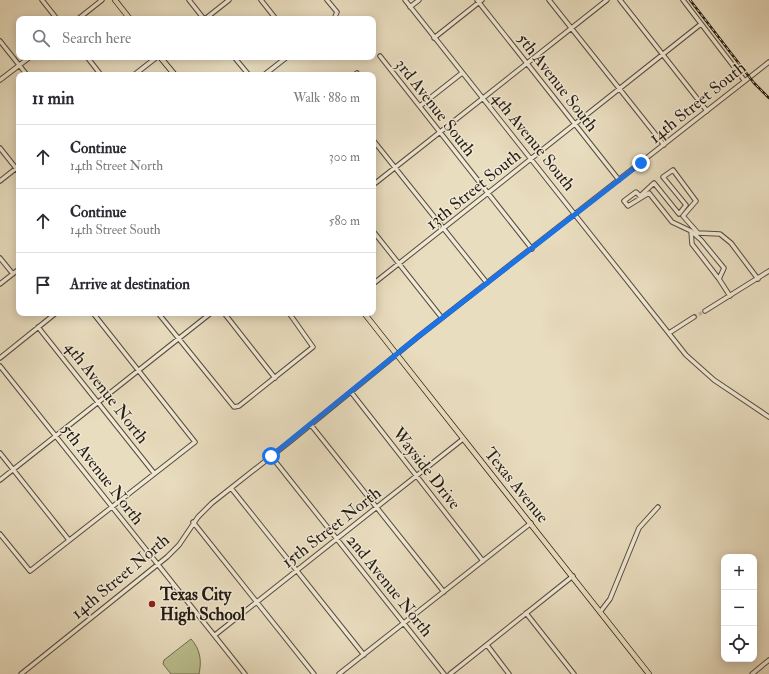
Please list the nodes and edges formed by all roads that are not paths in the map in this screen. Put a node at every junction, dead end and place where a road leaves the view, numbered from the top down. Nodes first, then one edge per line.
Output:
1 (42, 0) edge
2 (102, 0) edge
3 (115, 0) edge
4 (189, 0) edge
5 (229, 0) edge
6 (261, 0) edge
7 (327, 0) edge
8 (405, 0) edge
9 (419, 0) edge
10 (549, 0) edge
11 (607, 0) edge
12 (620, 0) edge
13 (683, 0) edge
14 (479, 1) edge
15 (410, 7) junction
16 (55, 16) edge
17 (82, 16) edge
18 (128, 16) edge
19 (202, 16) edge
20 (209, 16) edge
21 (274, 16) edge
22 (335, 16) edge
23 (701, 24) junction
24 (571, 28) junction
25 (434, 38) junction
26 (0, 41) edge
27 (662, 54) junction
28 (380, 56) dead end
29 (26, 60) edge
30 (89, 60) edge
31 (153, 60) edge
32 (162, 60) edge
33 (236, 60) edge
34 (283, 60) edge
35 (769, 62) edge
36 (526, 63) junction
37 (19, 65) junction
38 (25, 72) edge
39 (99, 72) edge
40 (138, 72) edge
41 (172, 72) edge
42 (246, 72) edge
43 (268, 72) edge
44 (462, 73) junction
45 (0, 80) edge
46 (744, 80) junction
47 (619, 89) junction
48 (482, 98) junction
49 (420, 106) junction
50 (707, 111) junction
51 (575, 124) junction
52 (439, 132) junction
53 (376, 144) edge
54 (664, 145) junction
55 (0, 148) edge
56 (531, 159) junction
57 (16, 165) edge
58 (395, 167) junction
59 (16, 169) edge
60 (619, 180) junction
61 (0, 181) edge
62 (376, 182) edge
63 (488, 194) junction
64 (576, 214) junction
65 (444, 229) junction
66 (691, 231) junction
67 (376, 235) edge
68 (532, 249) junction
69 (0, 258) edge
70 (399, 264) junction
71 (769, 271) edge
72 (16, 272) edge
73 (13, 274) junction
74 (719, 278) junction
75 (758, 279) junction
76 (376, 282) edge
77 (487, 283) junction
78 (0, 284) edge
79 (730, 296) junction
80 (705, 310) tunnel mouth
81 (52, 316) edge
82 (95, 316) edge
83 (160, 316) edge
84 (207, 316) edge
85 (226, 316) edge
86 (291, 316) edge
87 (366, 316) edge
88 (694, 317) tunnel mouth
89 (442, 318) junction
90 (38, 327) junction
91 (669, 332) junction
92 (178, 339) junction
93 (396, 354) junction
94 (0, 358) edge
95 (0, 366) edge
96 (138, 370) junction
97 (275, 378) junction
98 (351, 392) junction
99 (98, 402) junction
100 (769, 417) edge
101 (311, 425) junction
102 (56, 436) junction
103 (463, 439) junction
104 (0, 453) edge
105 (271, 456) junction
106 (13, 470) junction
107 (154, 473) junction
108 (416, 476) junction
109 (0, 480) edge
110 (231, 488) junction
111 (112, 506) junction
112 (376, 507) junction
113 (658, 508) dead end
114 (194, 522) junction
115 (531, 524) junction
116 (0, 534) edge
117 (336, 539) junction
118 (70, 540) junction
119 (483, 561) junction
120 (158, 564) junction
121 (297, 570) junction
122 (572, 576) junction
123 (444, 592) junction
124 (257, 602) junction
125 (600, 612) junction
126 (526, 613) junction
127 (404, 623) junction
128 (215, 636) junction
129 (487, 645) junction
130 (364, 655) junction
131 (769, 660) edge
132 (21, 674) edge
133 (245, 674) edge
134 (314, 674) edge
135 (339, 674) edge
136 (444, 674) edge
137 (450, 674) edge
138 (509, 674) edge
139 (574, 674) edge
140 (649, 674) edge
141 (752, 674) edge

1 - 16 street
2 - 17 street
3 - 18 main road
4 - 19 street
5 - 20 street
6 - 21 street
7 - 22 street
8 - 15 street, 4th Avenue South
9 - 15 street
10 - 24 street
11 - 24 street
12 - 27 street
13 - 23 street
14 - 25 street
14 - 36 street, 5th Avenue South
15 - 25 street, 4th Avenue South
23 - 27 street, 13th Street South
23 - 46 street
24 - 36 street
24 - 47 street
25 - 44 street, 4th Avenue South
26 - 37 street
27 - 47 street, 13th Street South
27 - 50 street
28 - 49 street, 3rd Avenue South
29 - 37 street
30 - 39 street
31 - 40 street
32 - 41 main road
33 - 42 street
34 - 43 street
35 - 46 street, 14th Street South
36 - 48 street
36 - 51 street, 5th Avenue South
37 - 38 street
37 - 45 street
44 - 48 street, 4th Avenue South
44 - 49 street
46 - 50 street, 14th Street South
47 - 51 street, 13th Street South
47 - 54 street
48 - 52 street
48 - 56 street, 4th Avenue South
49 - 52 street, 3rd Avenue South
50 - 54 street, 14th Street South
51 - 56 street, 13th Street South
51 - 60 street, 5th Avenue South
52 - 58 street
52 - 63 street, 3rd Avenue South
53 - 58 street
54 - 60 street, 14th Street South
55 - 57 street
56 - 63 street, 13th Street South
56 - 64 street, 4th Avenue South
58 - 62 street
58 - 65 street
59 - 61 street
60 - 64 street, 14th Street South
63 - 65 street, 13th Street South
63 - 68 street, 3rd Avenue South
64 - 68 street, 14th Street South
64 - 91 street, 4th Avenue South
65 - 70 street, 13th Street South
65 - 77 street
66 - 74 street
66 - 74 street
66 - 75 street
67 - 70 street
68 - 77 street, 14th Street South
69 - 73 street
70 - 76 street, 13th Street South
70 - 89 street
71 - 75 street
72 - 73 street
73 - 78 street
74 - 79 street
75 - 79 street
77 - 89 street, 14th Street South
79 - 80 street
81 - 90 street
82 - 96 street
83 - 92 street
84 - 92 street
85 - 97 street
86 - 97 street
87 - 93 main road, Texas Avenue
88 - 91 street
89 - 93 street, 14th Street South
90 - 94 street
90 - 99 street, 4th Avenue North
91 - 100 street, 4th Avenue South
92 - 96 street
92 - 97 street
93 - 98 street, 14th Street North
93 - 103 main road, Texas Avenue
95 - 102 street, 5th Avenue North
96 - 99 street
96 - 107 street
98 - 101 street, 14th Street North
98 - 108 street, Wayside Drive
99 - 102 street
99 - 107 street, 4th Avenue North
101 - 105 street, 14th Street North
101 - 112 street
102 - 106 street
102 - 111 street, 5th Avenue North
103 - 108 street, 15th Street North
103 - 115 main road, Texas Avenue
104 - 106 street
105 - 110 street, 14th Street North
105 - 117 street, 2nd Avenue North
106 - 109 street
106 - 118 street
107 - 111 street
108 - 112 street, 15th Street North
108 - 119 street, Wayside Drive
110 - 114 street, 14th Street North
110 - 121 street
111 - 118 street
111 - 120 street, 5th Avenue North
112 - 117 street, 15th Street North
112 - 123 street
113 - 125 street
114 - 120 street, 14th Street North
114 - 124 street
115 - 119 street
115 - 122 main road, Texas Avenue
116 - 118 street
117 - 121 street, 15th Street North
117 - 127 street, 2nd Avenue North
119 - 123 street
120 - 128 street, 5th Avenue North
120 - 132 street, 14th Street North
121 - 124 street, 15th Street North
121 - 130 street
122 - 125 main road, Texas Avenue
122 - 126 street
123 - 127 street
124 - 128 street, 15th Street North
124 - 134 street
125 - 140 main road, Texas Avenue
126 - 129 street
126 - 139 street
127 - 130 street
127 - 136 street, 2nd Avenue North
128 - 133 street, 5th Avenue North
129 - 137 street
129 - 138 street
130 - 135 street
131 - 141 street

